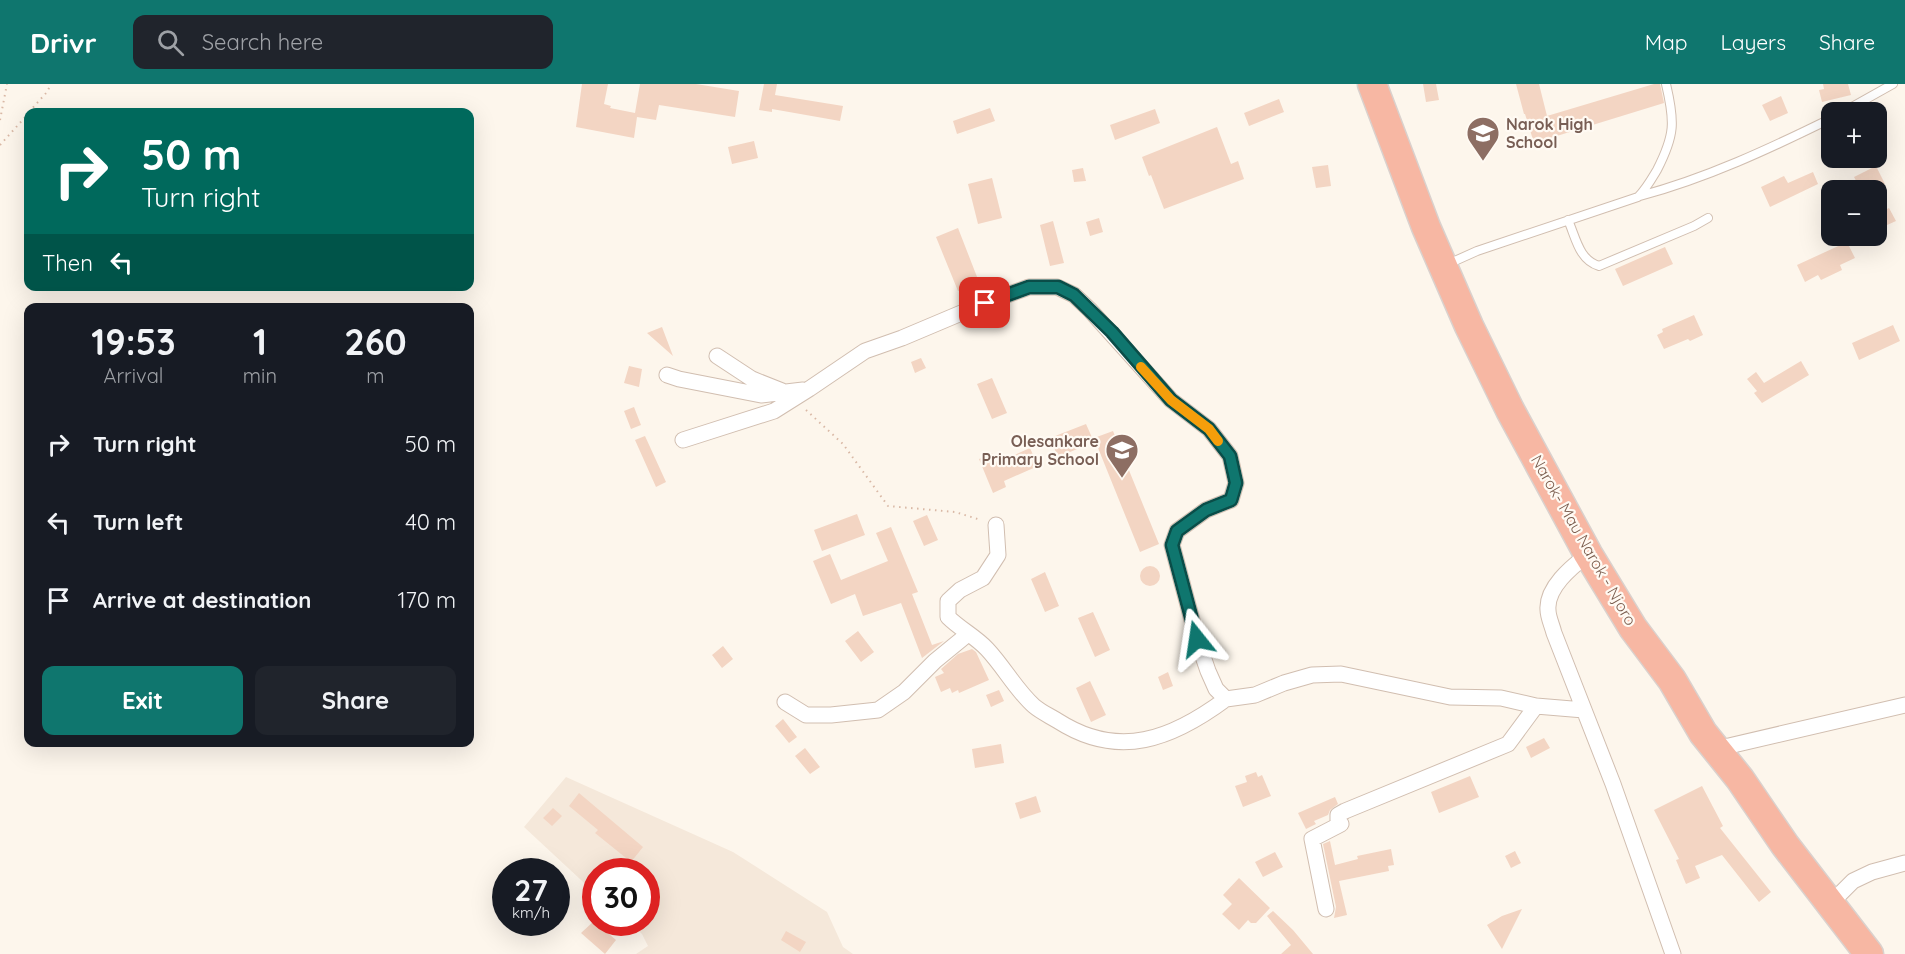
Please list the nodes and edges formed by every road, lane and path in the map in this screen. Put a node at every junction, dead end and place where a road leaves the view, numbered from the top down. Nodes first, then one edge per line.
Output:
1 (7, 84) edge
2 (51, 84) edge
3 (1372, 84) edge
4 (1666, 84) edge
5 (1893, 84) edge
6 (1861, 102) edge
7 (33, 108) edge
8 (24, 119) edge
9 (0, 120) edge
10 (1821, 123) edge
11 (0, 145) edge
12 (1638, 197) junction
13 (1708, 218) dead end
14 (1568, 220) junction
15 (1444, 266) junction
16 (717, 356) dead end
17 (667, 375) dead end
18 (787, 397) junction
19 (682, 440) dead end
20 (996, 525) joint
21 (1588, 554) junction
22 (968, 634) junction
23 (1226, 699) junction
24 (785, 702) dead end
25 (1905, 705) edge
26 (1536, 706) junction
27 (1584, 710) junction
28 (1716, 749) junction
29 (1905, 863) edge
30 (1830, 903) junction
31 (1326, 909) dead end
32 (1673, 954) edge
33 (1869, 954) edge

1 - 9 path
2 - 7 path
3 - 15 highway, Narok- Mau Narok - Njoro
4 - 12 lane
5 - 6 lane
8 - 11 path
10 - 12 lane
12 - 14 lane
13 - 14 lane
14 - 15 lane
15 - 21 highway, Narok- Mau Narok - Njoro
16 - 18 street
17 - 18 street
18 - 19 street
18 - 20 path
18 - 23 street
20 - 22 street
21 - 27 street
21 - 28 highway, Narok- Mau Narok - Njoro
22 - 23 street
22 - 24 street
23 - 26 street
25 - 28 street
26 - 27 street
26 - 31 street
27 - 32 street
28 - 30 highway, Narok- Mau Narok - Njoro
29 - 30 street
30 - 33 highway, Narok- Mau Narok - Njoro

